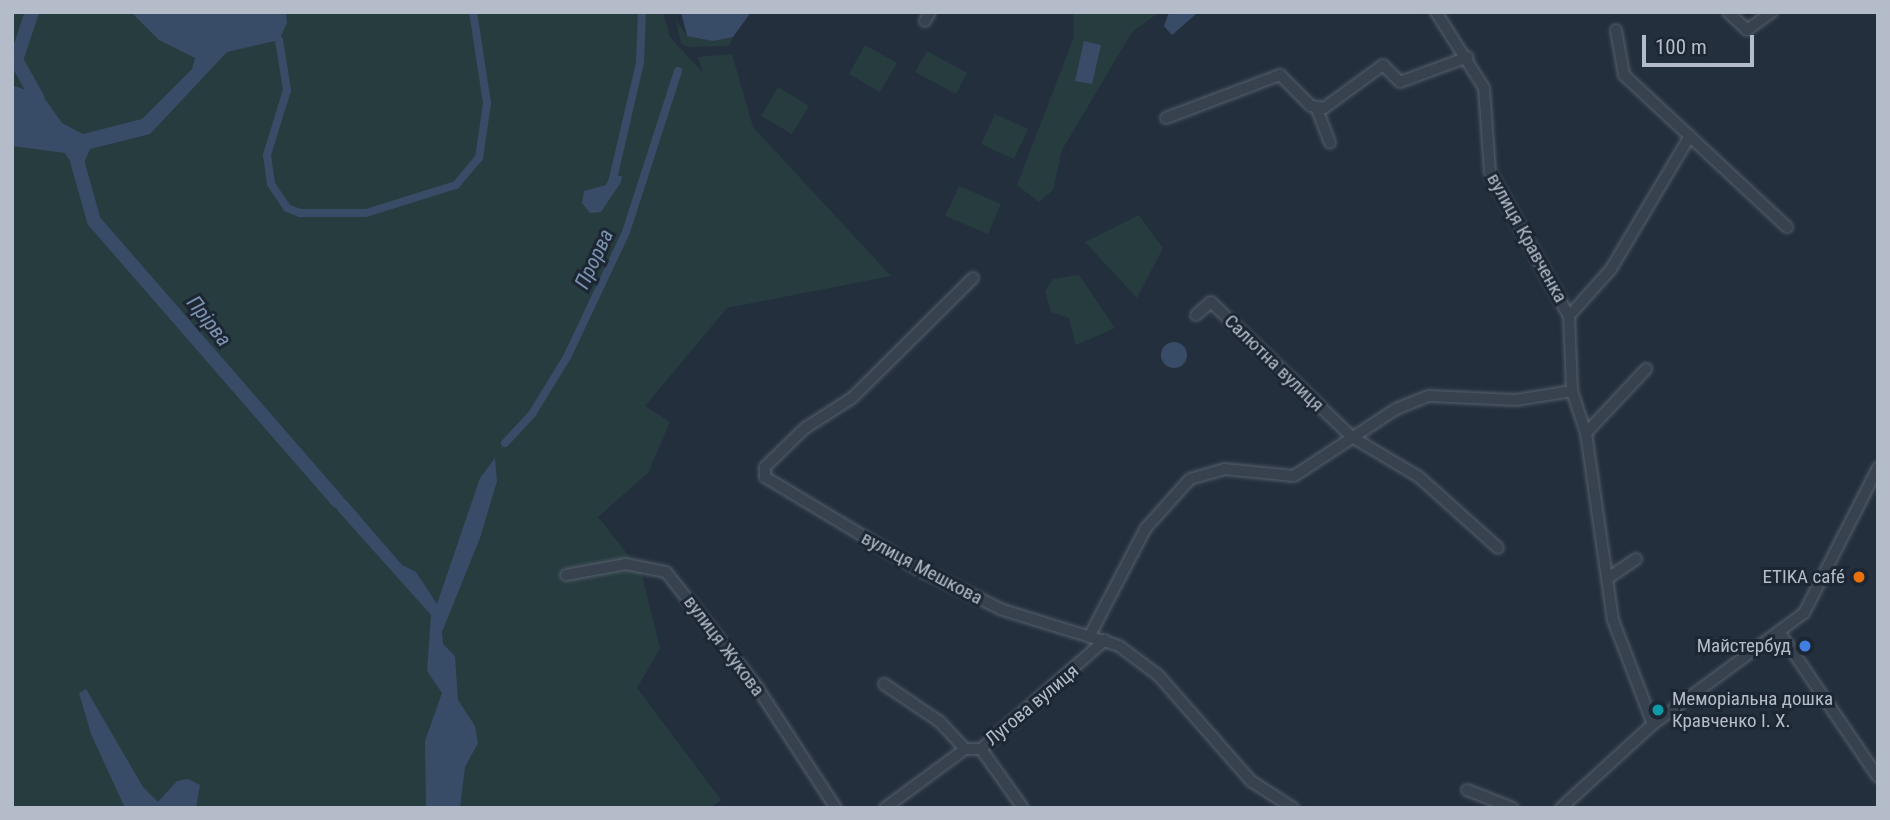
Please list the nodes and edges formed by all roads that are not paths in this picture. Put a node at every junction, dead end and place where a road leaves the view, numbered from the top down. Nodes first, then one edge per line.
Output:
1 (1436, 12) edge
2 (1728, 12) edge
3 (1772, 12) edge
4 (1616, 30) dead end
5 (1468, 57) junction
6 (1317, 109) junction
7 (1166, 118) dead end
8 (1690, 136) junction
9 (1331, 143) dead end
10 (1787, 228) dead end
11 (973, 278) dead end
12 (1196, 315) dead end
13 (1569, 316) junction
14 (1646, 369) dead end
15 (1572, 391) junction
16 (1586, 433) junction
17 (1352, 437) junction
18 (1878, 467) edge
19 (1498, 548) dead end
20 (1636, 559) dead end
21 (566, 575) dead end
22 (1608, 578) junction
23 (1091, 633) junction
24 (1780, 633) junction
25 (1105, 639) junction
26 (884, 684) dead end
27 (1653, 724) junction
28 (965, 749) junction
29 (981, 749) junction
30 (1878, 777) edge
31 (1468, 790) dead end
32 (836, 808) edge
33 (885, 808) edge
34 (1023, 808) edge
35 (1293, 808) edge
36 (1513, 808) edge
37 (1560, 808) edge

1 - 5 street, вулиця Кравченка
2 - 3 street
4 - 8 street
5 - 6 street
5 - 13 street, вулиця Кравченка
6 - 7 street
6 - 9 street
8 - 10 street
8 - 13 street
11 - 23 street, вулиця Мешкова
12 - 17 street, Салютна вулиця
13 - 15 street, вулиця Кравченка
14 - 16 street
15 - 16 street, вулиця Кравченка
15 - 17 street
16 - 22 street, вулиця Кравченка
17 - 19 street, Салютна вулиця
17 - 23 street
18 - 24 street
20 - 22 street
21 - 32 street, вулиця Жукова
22 - 27 street, вулиця Кравченка
23 - 25 street, вулиця Мешкова
24 - 27 street
24 - 30 street
25 - 29 street, Лугова вулиця
25 - 35 street, вулиця Мешкова
26 - 28 street
27 - 37 street
28 - 29 street, Лугова вулиця
28 - 33 street, Лугова вулиця
29 - 34 street
31 - 36 street

